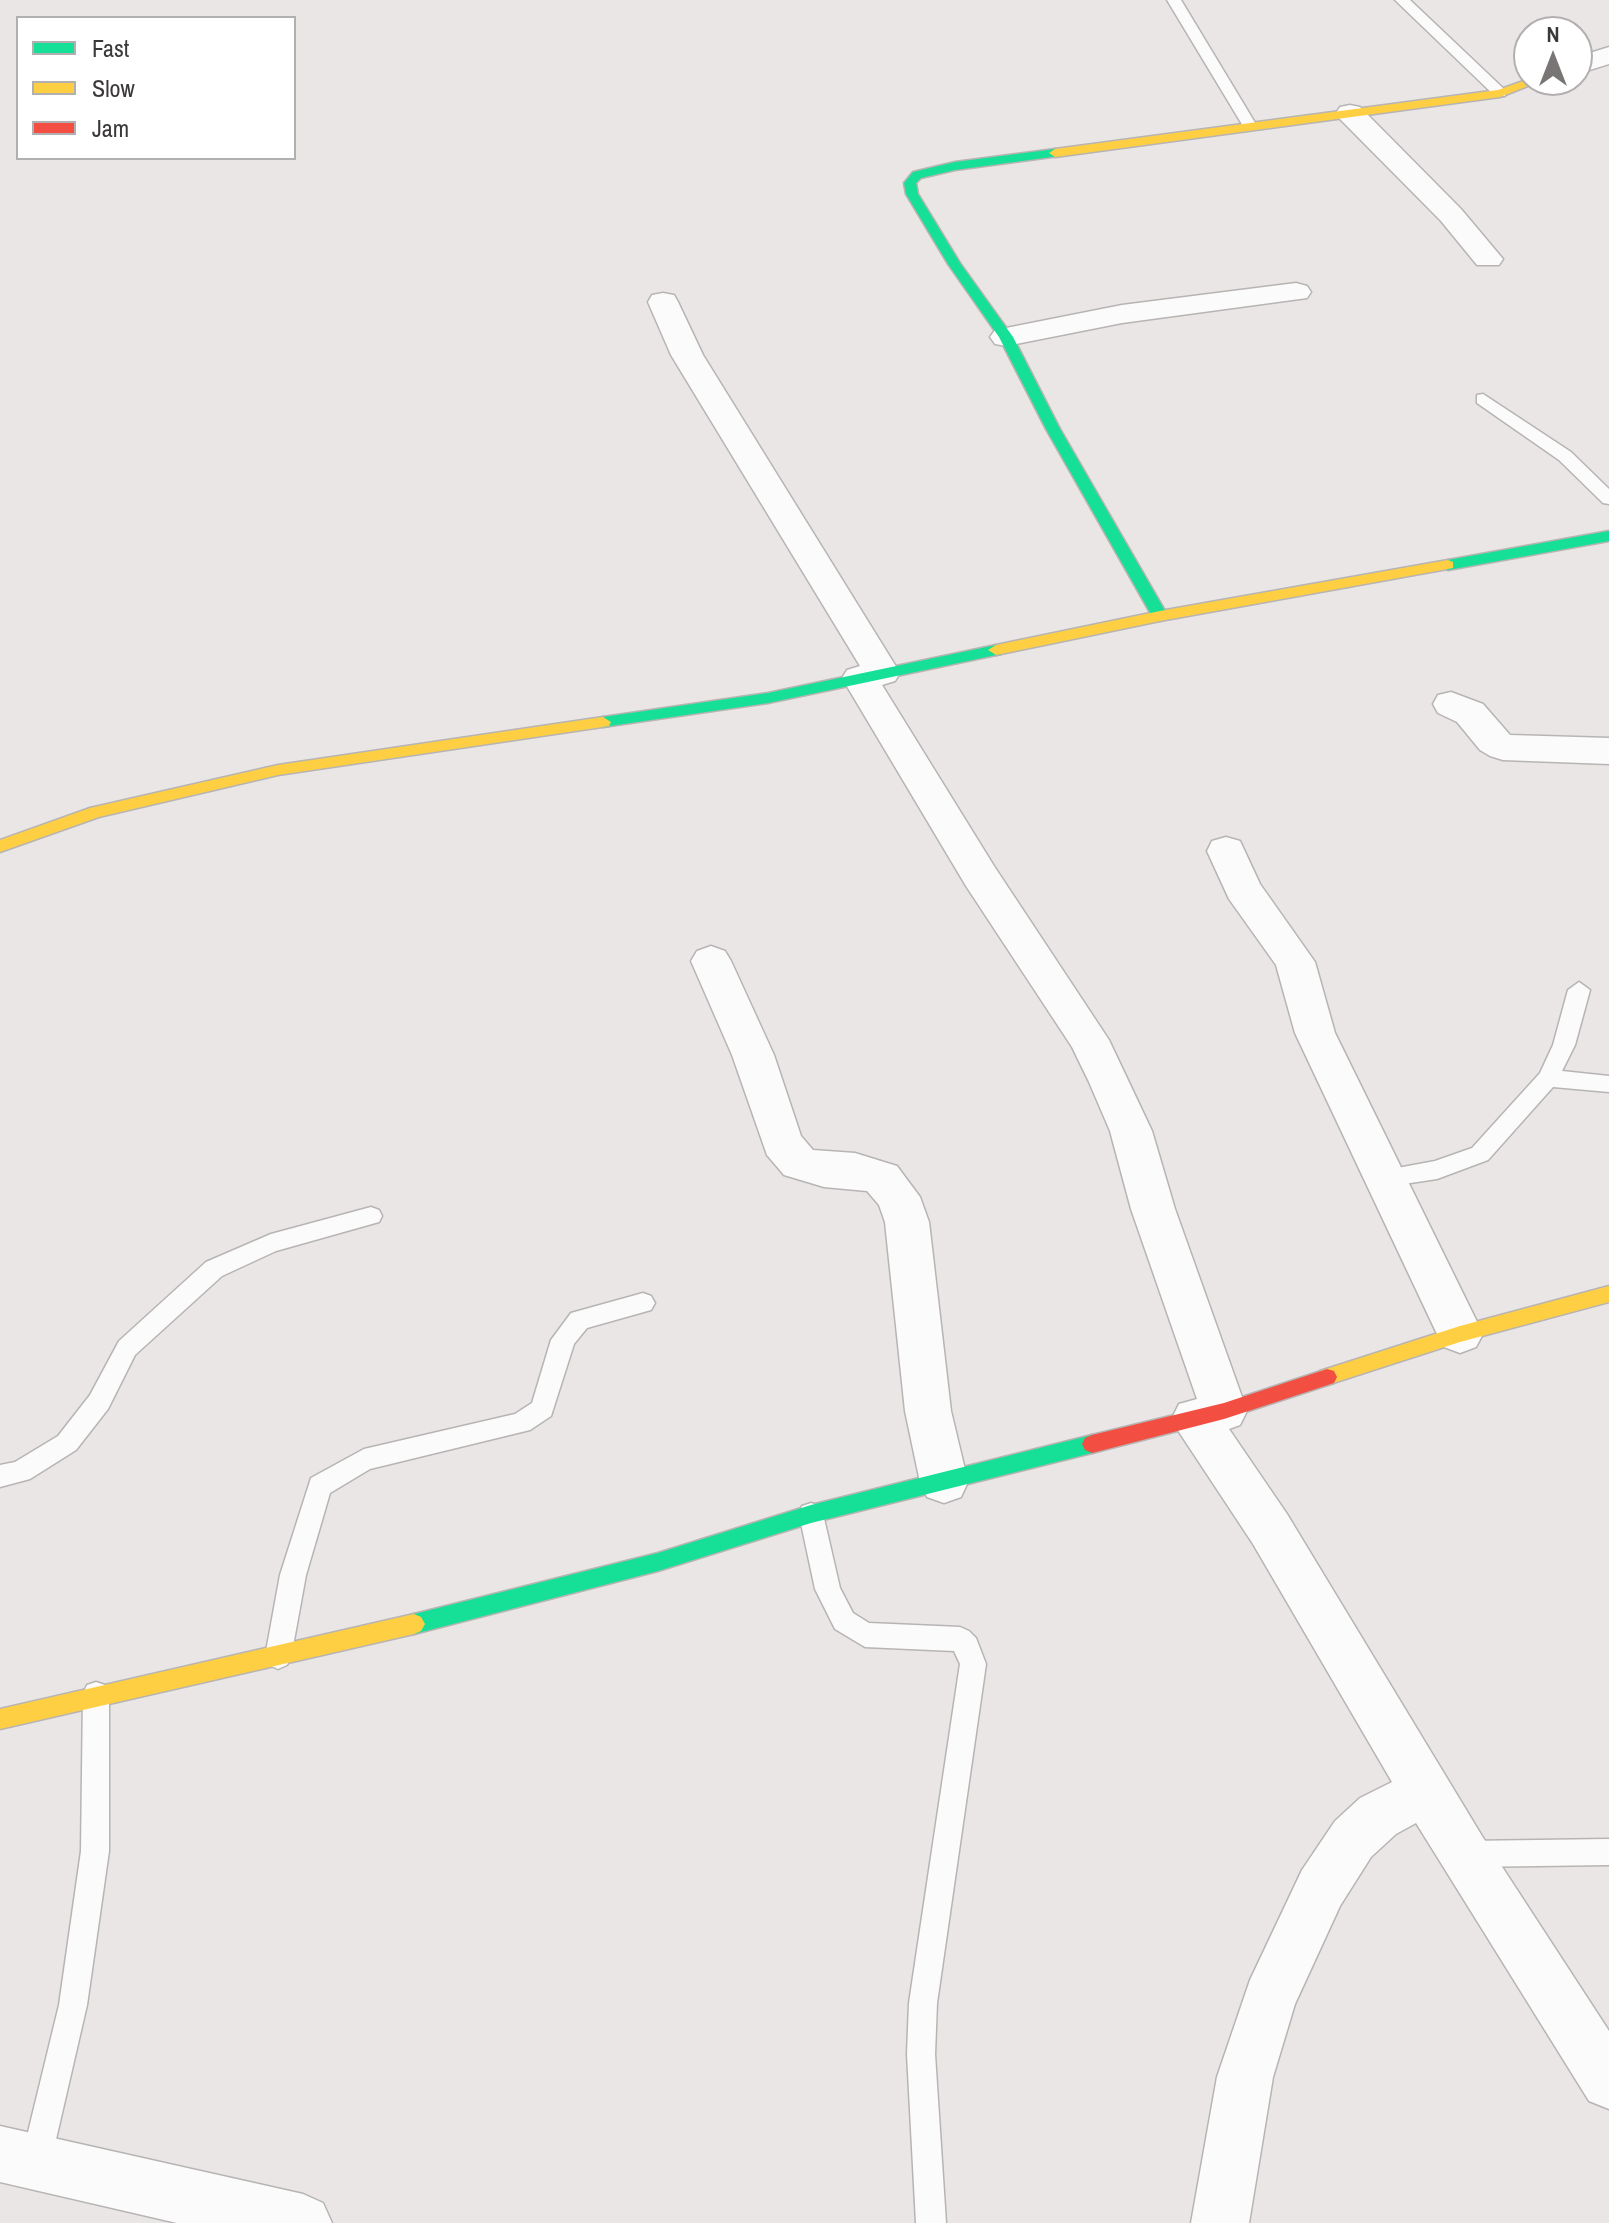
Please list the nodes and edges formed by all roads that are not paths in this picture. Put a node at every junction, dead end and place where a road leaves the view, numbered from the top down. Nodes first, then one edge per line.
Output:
1 (1174, 0) edge
2 (1402, 0) edge
3 (1513, 88) edge
4 (1500, 93) junction
5 (1350, 113) junction
6 (1250, 126) junction
7 (1488, 259) dead end
8 (1296, 292) dead end
9 (663, 302) dead end
10 (1006, 337) junction
11 (1483, 399) dead end
12 (1609, 499) edge
13 (1609, 536) edge
14 (1160, 616) junction
15 (871, 676) junction
16 (1451, 704) dead end
17 (1609, 751) edge
18 (0, 846) edge
19 (1226, 851) dead end
20 (711, 961) dead end
21 (1579, 990) dead end
22 (1548, 1078) junction
23 (1609, 1084) edge
24 (1384, 1178) junction
25 (371, 1216) dead end
26 (1609, 1294) edge
27 (643, 1303) dead end
28 (1460, 1334) junction
29 (1210, 1414) junction
30 (0, 1476) edge
31 (944, 1482) junction
32 (811, 1514) junction
33 (278, 1657) junction
34 (96, 1694) junction
35 (0, 1719) edge
36 (1426, 1791) junction
37 (1609, 1852) edge
38 (1463, 1854) junction
39 (1609, 2081) edge
40 (18, 2157) edge
41 (303, 2223) edge
42 (931, 2223) edge
43 (1220, 2223) edge

1 - 6 lane
2 - 4 lane
3 - 4 street
4 - 5 street
5 - 6 street
5 - 7 street
6 - 10 street
8 - 10 street
9 - 15 street
10 - 14 street
11 - 12 lane
13 - 14 street
14 - 15 street
15 - 18 street
15 - 29 street
16 - 17 street
19 - 24 street
20 - 31 street
21 - 22 lane
22 - 23 lane
22 - 24 lane
24 - 28 street
25 - 30 lane
26 - 28 street
27 - 33 lane
28 - 29 street
29 - 31 street
29 - 36 street
31 - 32 street
32 - 33 street
32 - 42 lane
33 - 34 street
34 - 35 street
34 - 40 lane
36 - 38 street
36 - 43 street
37 - 38 lane
38 - 39 street
40 - 41 street

